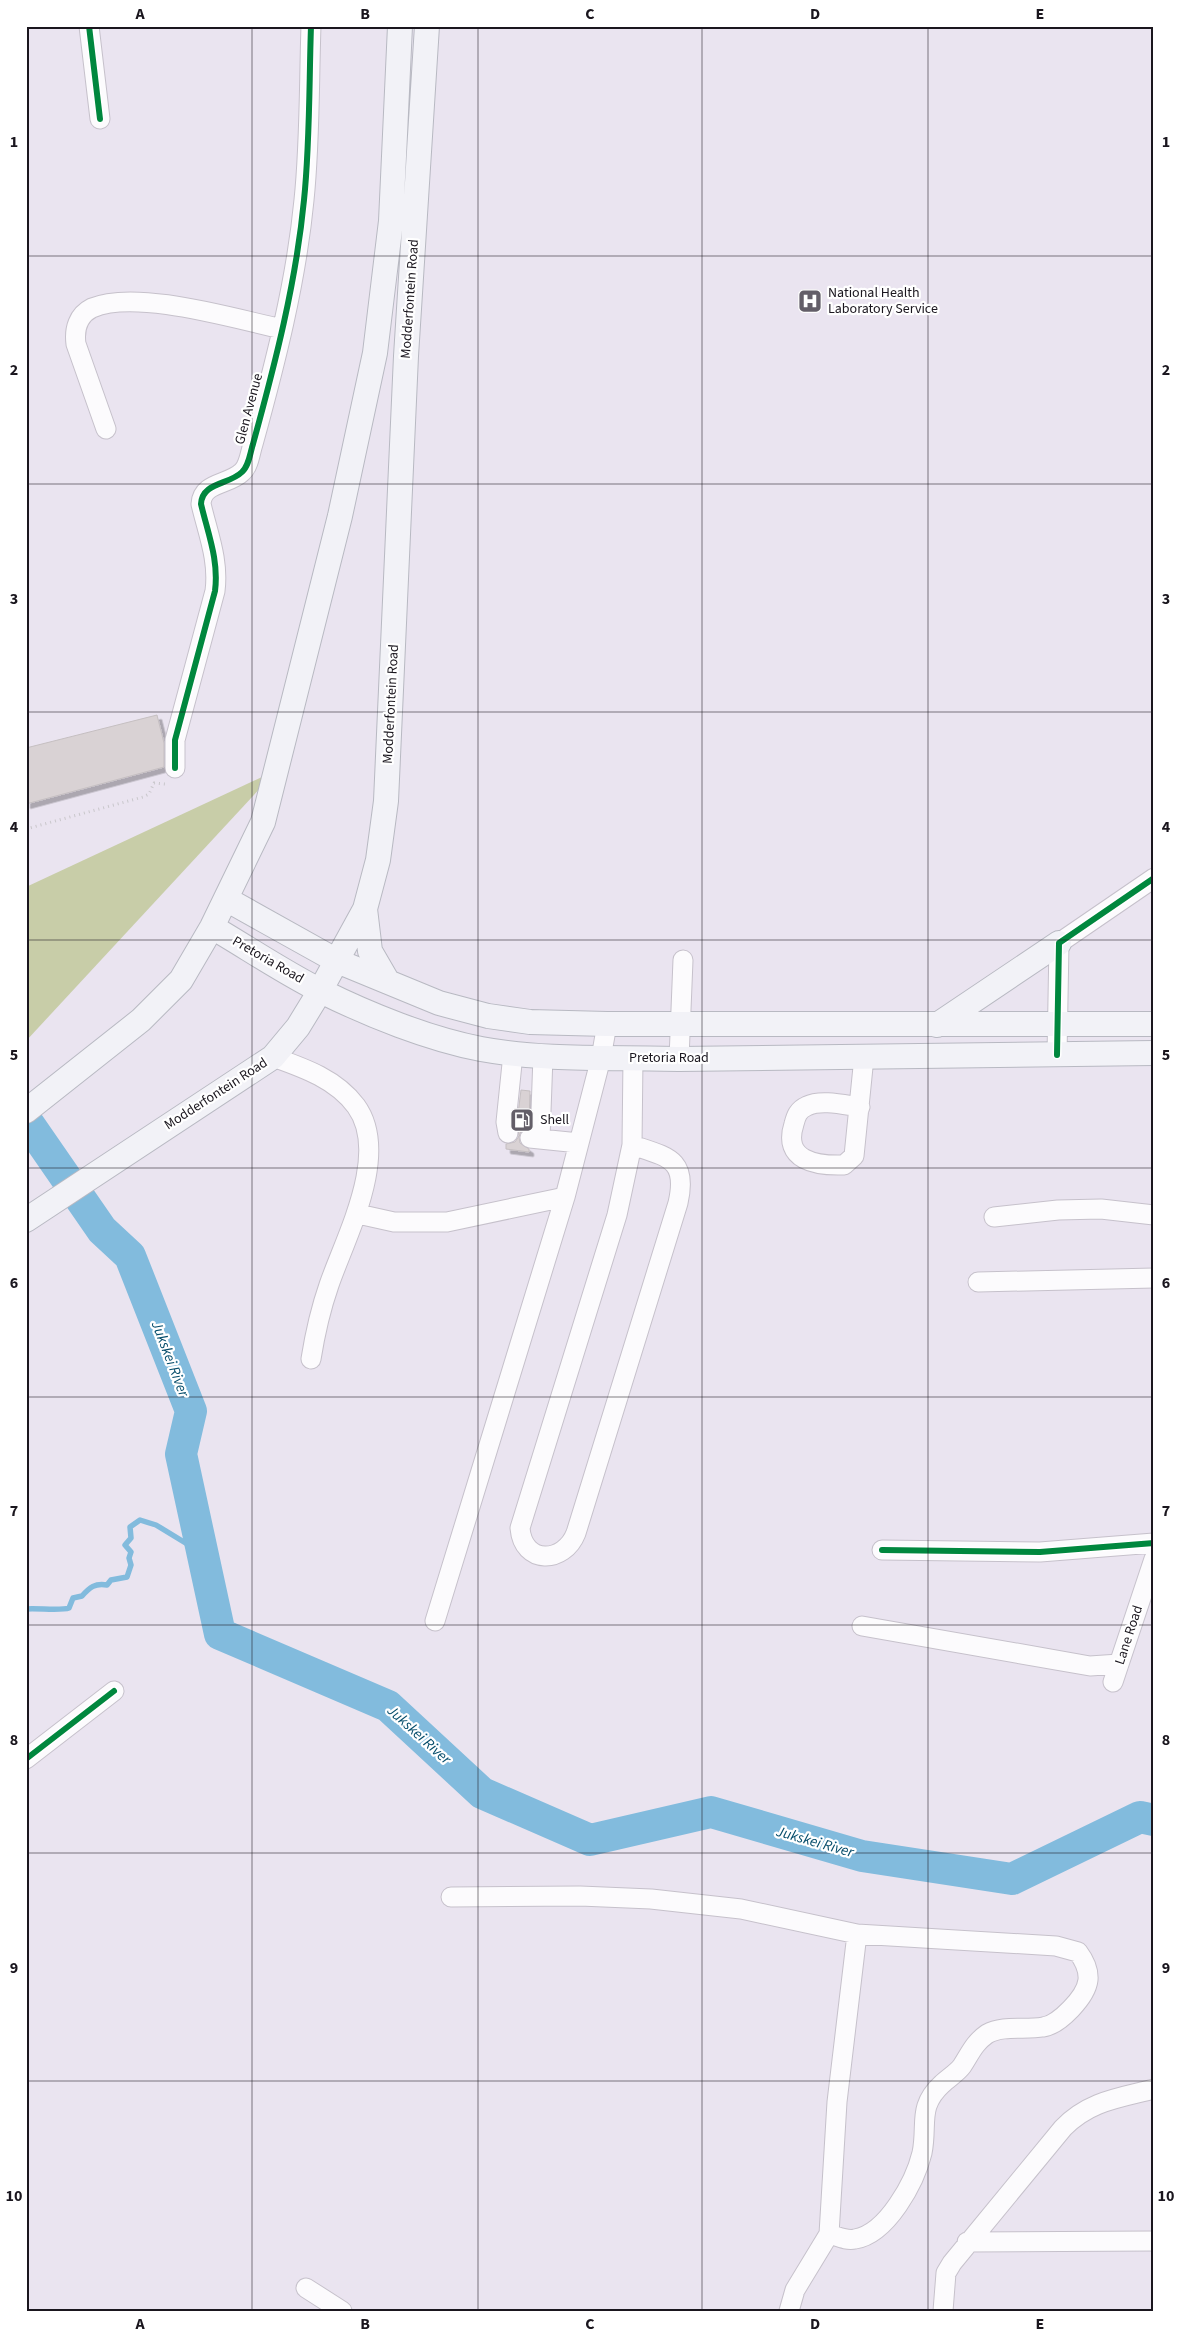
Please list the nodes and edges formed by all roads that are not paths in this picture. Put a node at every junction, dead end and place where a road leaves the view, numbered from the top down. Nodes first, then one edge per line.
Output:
1 (89, 26) edge
2 (311, 26) edge
3 (400, 26) edge
4 (427, 26) edge
5 (100, 119) dead end
6 (282, 329) junction
7 (106, 430) dead end
8 (175, 768) road end
9 (1154, 878) edge
10 (226, 899) junction
11 (365, 909) junction
12 (212, 927) junction
13 (1059, 943) junction
14 (683, 960) dead end
15 (337, 961) junction
16 (388, 982) junction
17 (320, 991) junction
18 (1057, 1023) junction
19 (607, 1024) junction
20 (681, 1024) junction
21 (1154, 1024) edge
22 (864, 1025) junction
23 (937, 1025) junction
24 (1154, 1053) edge
25 (513, 1054) junction
26 (1057, 1055) junction
27 (544, 1056) junction
28 (272, 1057) junction
29 (864, 1057) junction
30 (601, 1058) junction
31 (633, 1058) junction
32 (679, 1059) junction
33 (860, 1107) dead end
34 (26, 1111) edge
35 (508, 1133) dead end
36 (579, 1143) junction
37 (632, 1146) junction
38 (565, 1198) junction
39 (358, 1214) junction
40 (1154, 1215) edge
41 (994, 1217) dead end
42 (26, 1220) edge
43 (1154, 1278) edge
44 (978, 1282) dead end
45 (311, 1359) dead end
46 (1154, 1543) edge
47 (882, 1550) dead end
48 (1154, 1559) edge
49 (435, 1621) dead end
50 (862, 1626) dead end
51 (1119, 1664) junction
52 (1113, 1682) dead end
53 (114, 1691) dead end
54 (26, 1758) edge
55 (451, 1897) dead end
56 (857, 1934) junction
57 (1154, 2089) edge
58 (829, 2234) junction
59 (1154, 2241) edge
60 (967, 2242) junction
61 (306, 2288) dead end
62 (342, 2311) edge
63 (789, 2311) edge
64 (943, 2311) edge

1 - 5 street
2 - 6 street, Glen Avenue
3 - 10 main road, Modderfontein Road
4 - 11 main road, Modderfontein Road
6 - 7 street
6 - 8 street, Glen Avenue
9 - 13 street
10 - 12 main road, Modderfontein Road
10 - 15 main road
11 - 15 main road, Modderfontein Road
11 - 16 main road
12 - 17 main road, Pretoria Road
12 - 34 main road, Modderfontein Road
13 - 18 street
13 - 23 main road
14 - 20 street
15 - 16 main road
15 - 17 main road, Modderfontein Road
16 - 19 main road
17 - 25 main road, Pretoria Road
17 - 28 main road, Modderfontein Road
18 - 21 main road
18 - 23 main road
18 - 26 street
19 - 20 main road
19 - 30 street
20 - 22 main road
20 - 32 street
22 - 23 main road
22 - 29 main road
24 - 26 main road, Pretoria Road
25 - 27 main road, Pretoria Road
25 - 35 street
26 - 29 main road, Pretoria Road
27 - 30 main road, Pretoria Road
27 - 36 street
28 - 39 street
28 - 42 main road, Modderfontein Road
29 - 32 main road, Pretoria Road
29 - 33 street
30 - 31 main road, Pretoria Road
30 - 36 street
31 - 32 main road, Pretoria Road
31 - 37 street
36 - 38 street
37 - 37 street
38 - 39 street
38 - 49 street
39 - 45 street
40 - 41 street
43 - 44 street
46 - 47 street
48 - 51 street, Lane Road
50 - 51 street
51 - 52 street, Lane Road
53 - 54 street
55 - 56 street
56 - 58 street
56 - 58 street
57 - 60 street
58 - 63 street
59 - 60 street
60 - 64 street
61 - 62 street

